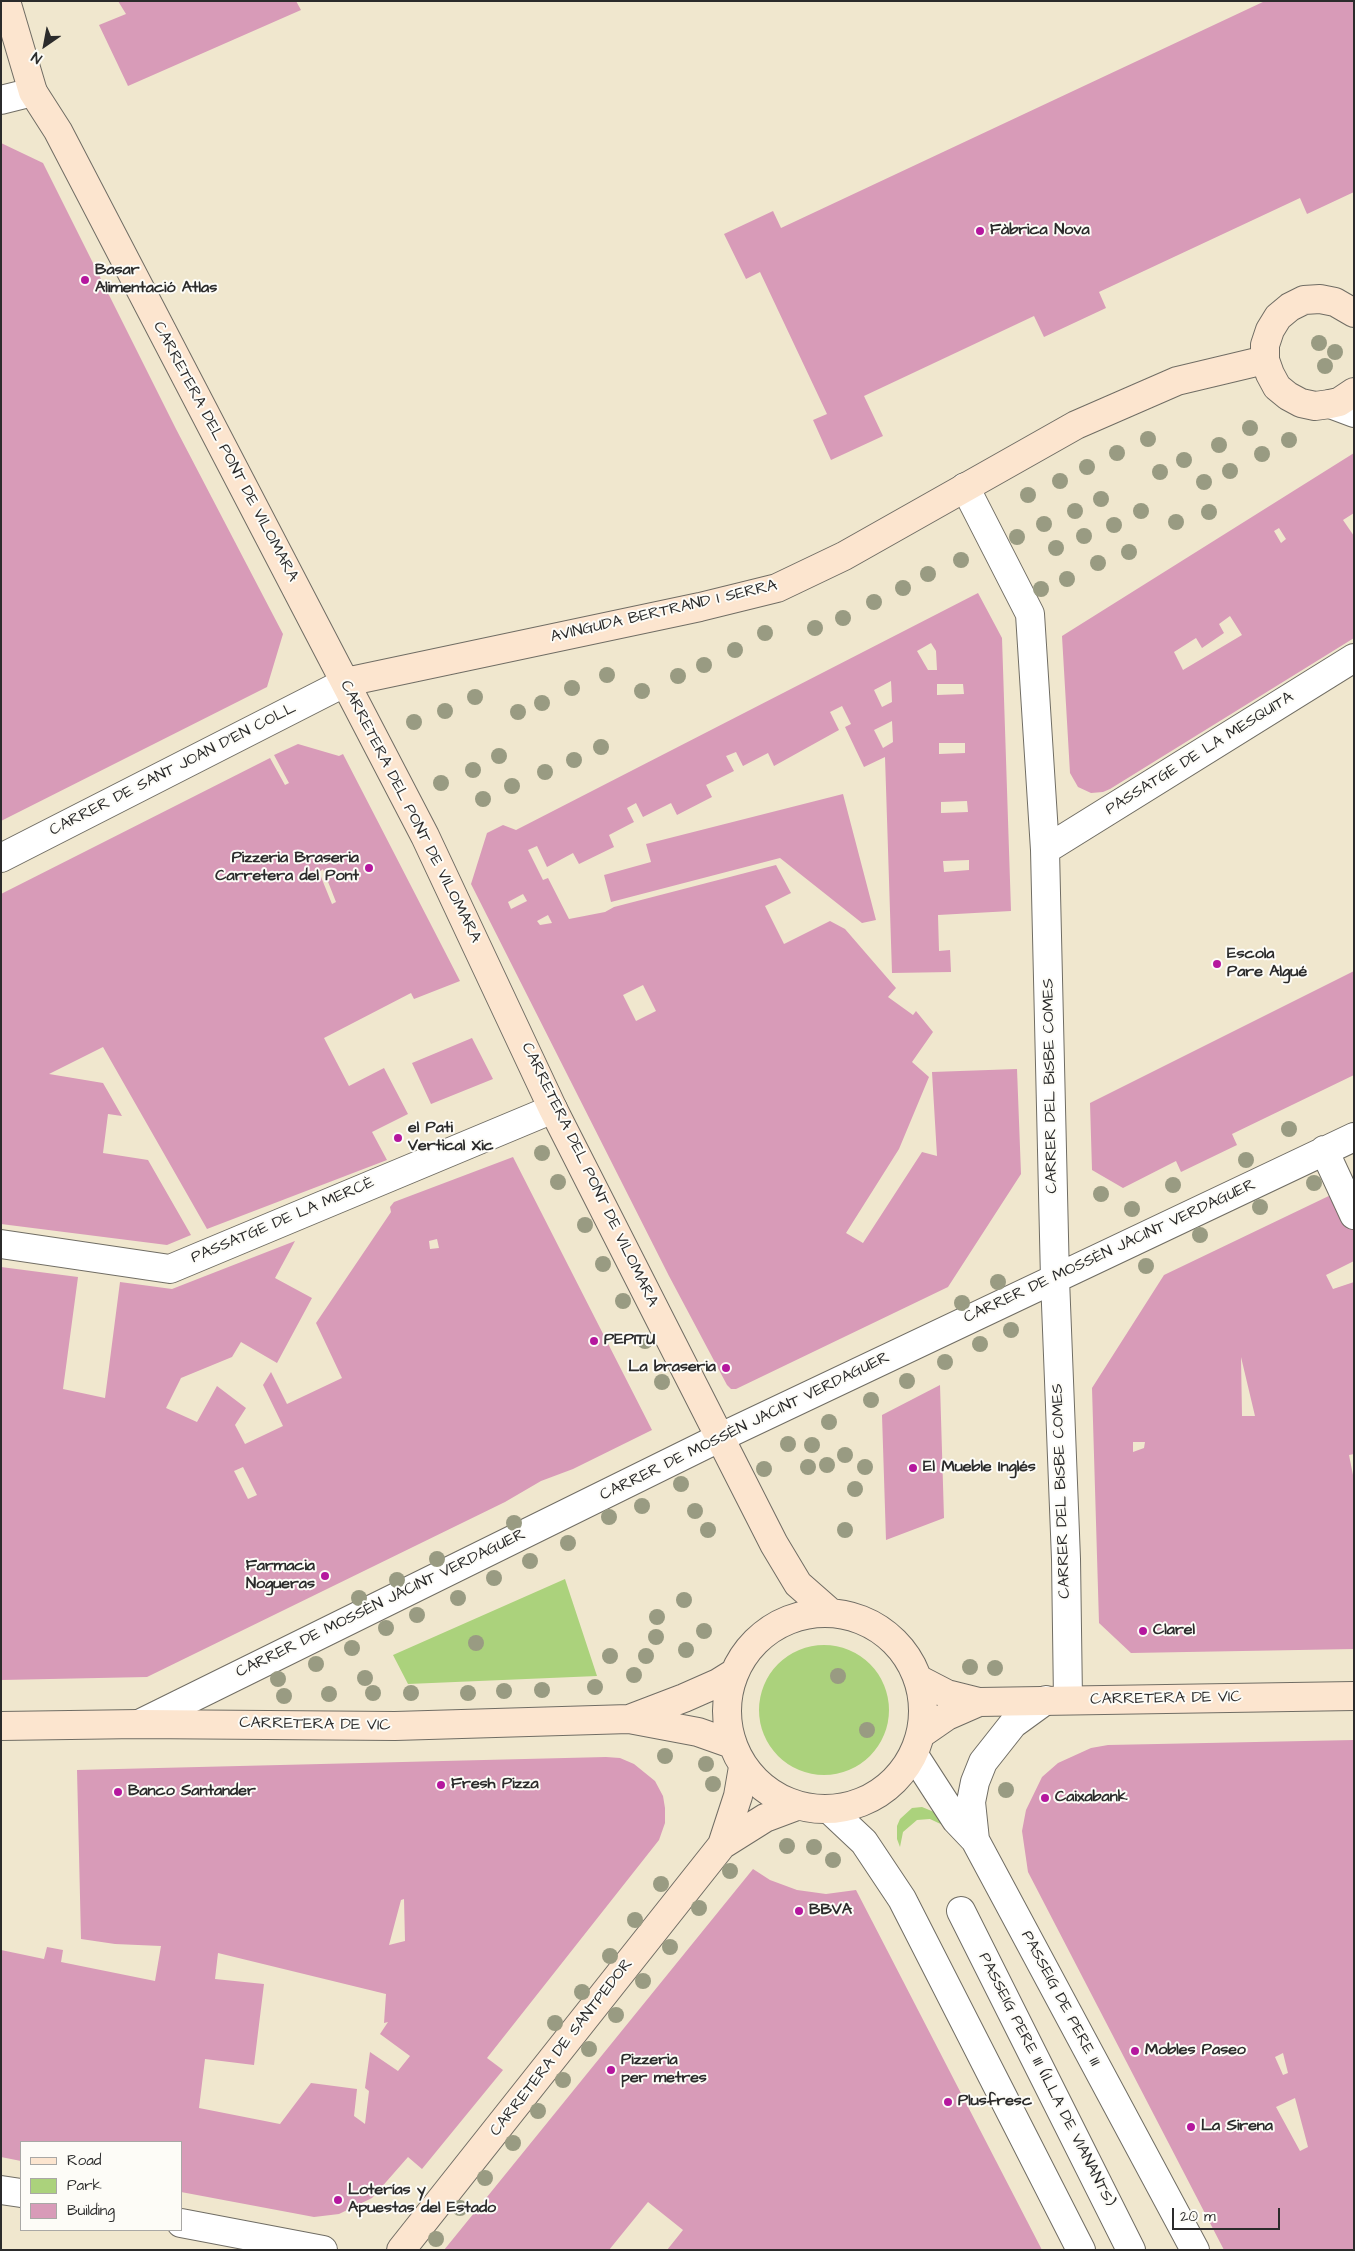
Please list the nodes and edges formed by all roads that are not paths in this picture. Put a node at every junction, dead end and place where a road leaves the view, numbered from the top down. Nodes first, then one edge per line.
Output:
1 (6, 1) edge
2 (33, 92) junction
3 (1, 100) edge
4 (1352, 309) edge
5 (1266, 360) junction
6 (1354, 392) edge
7 (1342, 409) edge
8 (965, 487) junction
9 (1354, 658) edge
10 (346, 682) junction
11 (1045, 850) junction
12 (1, 858) edge
13 (553, 1108) junction
14 (1354, 1137) edge
15 (1324, 1150) junction
16 (1354, 1215) edge
17 (1, 1244) edge
18 (1055, 1278) junction
19 (721, 1437) junction
20 (831, 1613) junction
21 (734, 1673) junction
22 (918, 1679) junction
23 (1354, 1696) edge
24 (1057, 1700) junction
25 (979, 1702) junction
26 (629, 1719) junction
27 (140, 1724) junction
28 (1, 1726) edge
29 (917, 1744) junction
30 (738, 1755) junction
31 (797, 1806) junction
32 (830, 1810) junction
33 (975, 1840) junction
34 (722, 1845) junction
35 (961, 1910) dead end
36 (1, 2190) edge
37 (20, 2193) edge
38 (182, 2223) edge
39 (323, 2250) edge
40 (401, 2250) edge
41 (1081, 2250) edge
42 (1131, 2250) edge
43 (1195, 2250) edge

1 - 2 street, CARRETERA DEL PONT DE VILOMARA
2 - 3 street
2 - 10 street, CARRETERA DEL PONT DE VILOMARA
4 - 5 street
5 - 7 street
5 - 8 street, AVINGUDA BERTRAND I SERRA
6 - 7 street
8 - 10 street, AVINGUDA BERTRAND I SERRA
8 - 11 street, CARRER DEL BISBE COMES
9 - 11 street, PASSATGE DE LA MESQUITA
10 - 12 street, CARRER DE SANT JOAN D'EN COLL
10 - 13 street, CARRETERA DEL PONT DE VILOMARA
11 - 18 street, CARRER DEL BISBE COMES
13 - 17 street, PASSATGE DE LA MERCÈ
13 - 19 street, CARRETERA DEL PONT DE VILOMARA
14 - 15 street, CARRER DE MOSSÈN JACINT VERDAGUER
15 - 16 street
15 - 18 street, CARRER DE MOSSÈN JACINT VERDAGUER
18 - 19 street, CARRER DE MOSSÈN JACINT VERDAGUER
18 - 24 street, CARRER DEL BISBE COMES
19 - 20 street, CARRETERA DEL PONT DE VILOMARA
19 - 27 street, CARRER DE MOSSÈN JACINT VERDAGUER
20 - 21 street
20 - 22 street
21 - 26 street, CARRETERA DE VIC
21 - 30 street, CARRETERA DE SANTPEDOR
22 - 25 street, CARRETERA DE VIC
22 - 29 street
23 - 24 street, CARRETERA DE VIC
24 - 25 street, CARRETERA DE VIC
24 - 33 street
25 - 29 street, CARRETERA DE VIC
26 - 27 street, CARRETERA DE VIC
26 - 30 street, CARRETERA DE VIC
27 - 28 street, CARRETERA DE VIC
29 - 32 street
29 - 33 street, PASSEIG DE PERE III
30 - 31 street
30 - 34 street, CARRETERA DE SANTPEDOR
31 - 32 street
31 - 34 street, CARRETERA DE SANTPEDOR
32 - 41 street
33 - 43 street, PASSEIG DE PERE III
34 - 40 street, CARRETERA DE SANTPEDOR
35 - 42 street, PASSEIG PERE III (ILLA DE VIANANTS)
36 - 37 street
38 - 39 street

